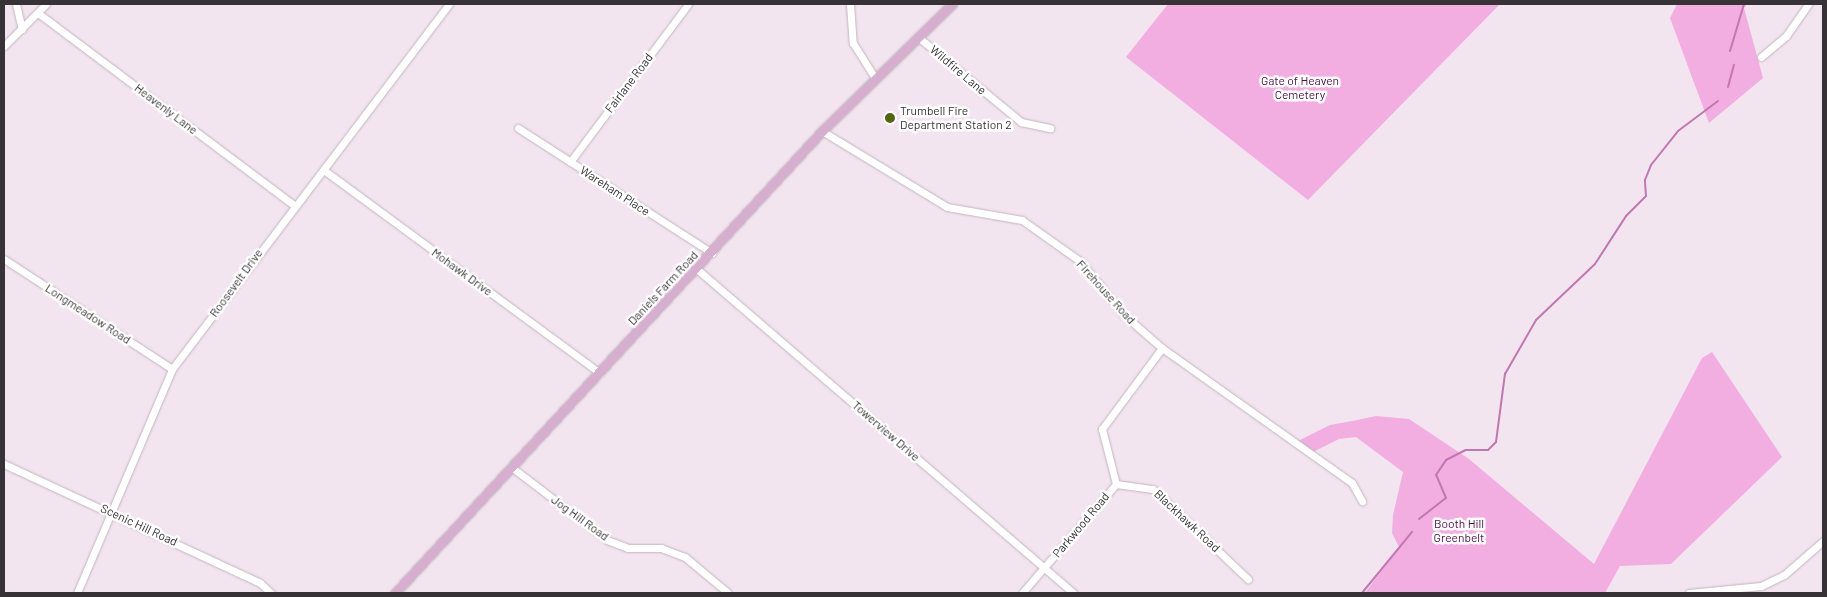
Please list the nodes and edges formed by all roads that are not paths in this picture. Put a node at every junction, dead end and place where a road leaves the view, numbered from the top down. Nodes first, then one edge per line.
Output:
1 (16, 4) edge
2 (46, 4) edge
3 (449, 4) edge
4 (688, 4) edge
5 (850, 4) edge
6 (952, 4) edge
7 (1808, 4) edge
8 (38, 13) junction
9 (22, 29) junction
10 (918, 37) junction
11 (4, 46) edge
12 (1761, 57) dead end
13 (875, 78) junction
14 (518, 128) dead end
15 (1050, 128) dead end
16 (822, 131) junction
17 (570, 162) junction
18 (325, 171) junction
19 (294, 205) junction
20 (712, 253) junction
21 (4, 259) edge
22 (698, 270) junction
23 (1162, 348) junction
24 (172, 369) junction
25 (600, 374) junction
26 (4, 464) edge
27 (514, 469) junction
28 (1116, 484) junction
29 (1362, 501) dead end
30 (113, 512) junction
31 (1823, 541) edge
32 (1045, 568) junction
33 (1248, 579) dead end
34 (78, 593) edge
35 (271, 593) edge
36 (395, 593) edge
37 (728, 593) edge
38 (1022, 593) edge
39 (1073, 593) edge
40 (1688, 593) edge

1 - 9 street
2 - 8 street
3 - 18 street, Roosevelt Drive
4 - 17 street, Fairlane Road
5 - 13 street
6 - 10 main road, Daniels Farm Road
7 - 12 street
8 - 9 street
8 - 19 street, Heavenly Lane
9 - 11 street
10 - 13 main road, Daniels Farm Road
10 - 15 street, Wildfire Lane
13 - 16 main road, Daniels Farm Road
14 - 17 street, Wareham Place
16 - 20 main road, Daniels Farm Road
16 - 23 street, Firehouse Road
17 - 20 street, Wareham Place
18 - 19 street, Roosevelt Drive
18 - 25 street, Mohawk Drive
19 - 24 street, Roosevelt Drive
20 - 22 main road, Daniels Farm Road
21 - 24 street, Longmeadow Road
22 - 25 main road, Daniels Farm Road
22 - 32 street, Towerview Drive
23 - 28 street, Parkwood Road
23 - 29 street, Firehouse Road
24 - 30 street, Roosevelt Drive
25 - 27 main road, Daniels Farm Road
26 - 30 street, Scenic Hill Road
27 - 36 main road, Daniels Farm Road
27 - 37 street, Jog Hill Road
28 - 32 street, Parkwood Road
28 - 33 street, Blackhawk Road
30 - 34 street, Roosevelt Drive
30 - 35 street, Scenic Hill Road
31 - 40 street
32 - 38 street, Parkwood Road
32 - 39 street, Towerview Drive

